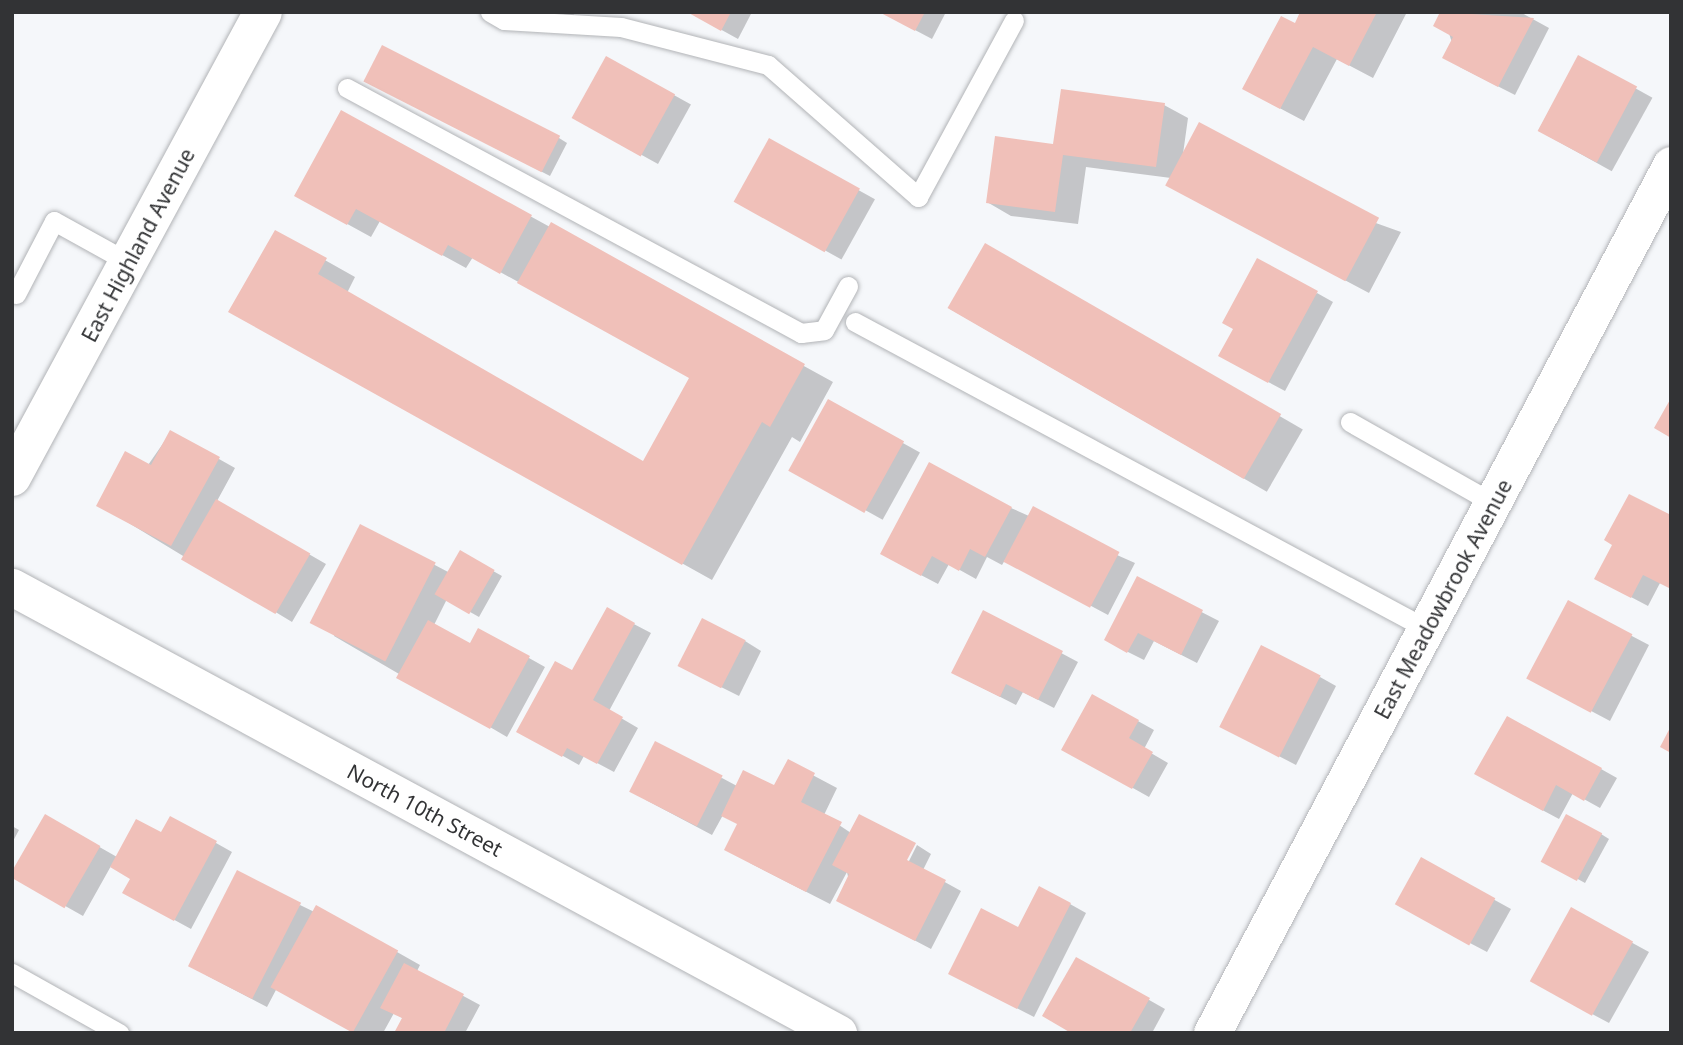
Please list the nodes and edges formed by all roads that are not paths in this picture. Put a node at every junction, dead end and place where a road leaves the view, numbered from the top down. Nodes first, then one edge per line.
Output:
1 (263, 12) edge
2 (490, 12) edge
3 (582, 19) edge
4 (1014, 20) dead end
5 (346, 88) dead end
6 (1671, 165) edge
7 (128, 262) junction
8 (848, 286) dead end
9 (16, 294) dead end
10 (855, 322) dead end
11 (1350, 422) dead end
12 (12, 477) edge
13 (1493, 503) junction
14 (12, 587) edge
15 (1427, 629) junction
16 (12, 973) edge
17 (119, 1033) edge
18 (838, 1033) edge
19 (1212, 1033) edge

1 - 7 street, East Highland Avenue
2 - 3 lane
3 - 4 lane
5 - 8 lane
6 - 13 street, East Meadowbrook Avenue
7 - 9 lane
7 - 12 street, East Highland Avenue
10 - 15 lane
11 - 13 lane
13 - 15 street, East Meadowbrook Avenue
14 - 18 street, North 10th Street
15 - 19 street, East Meadowbrook Avenue
16 - 17 lane

